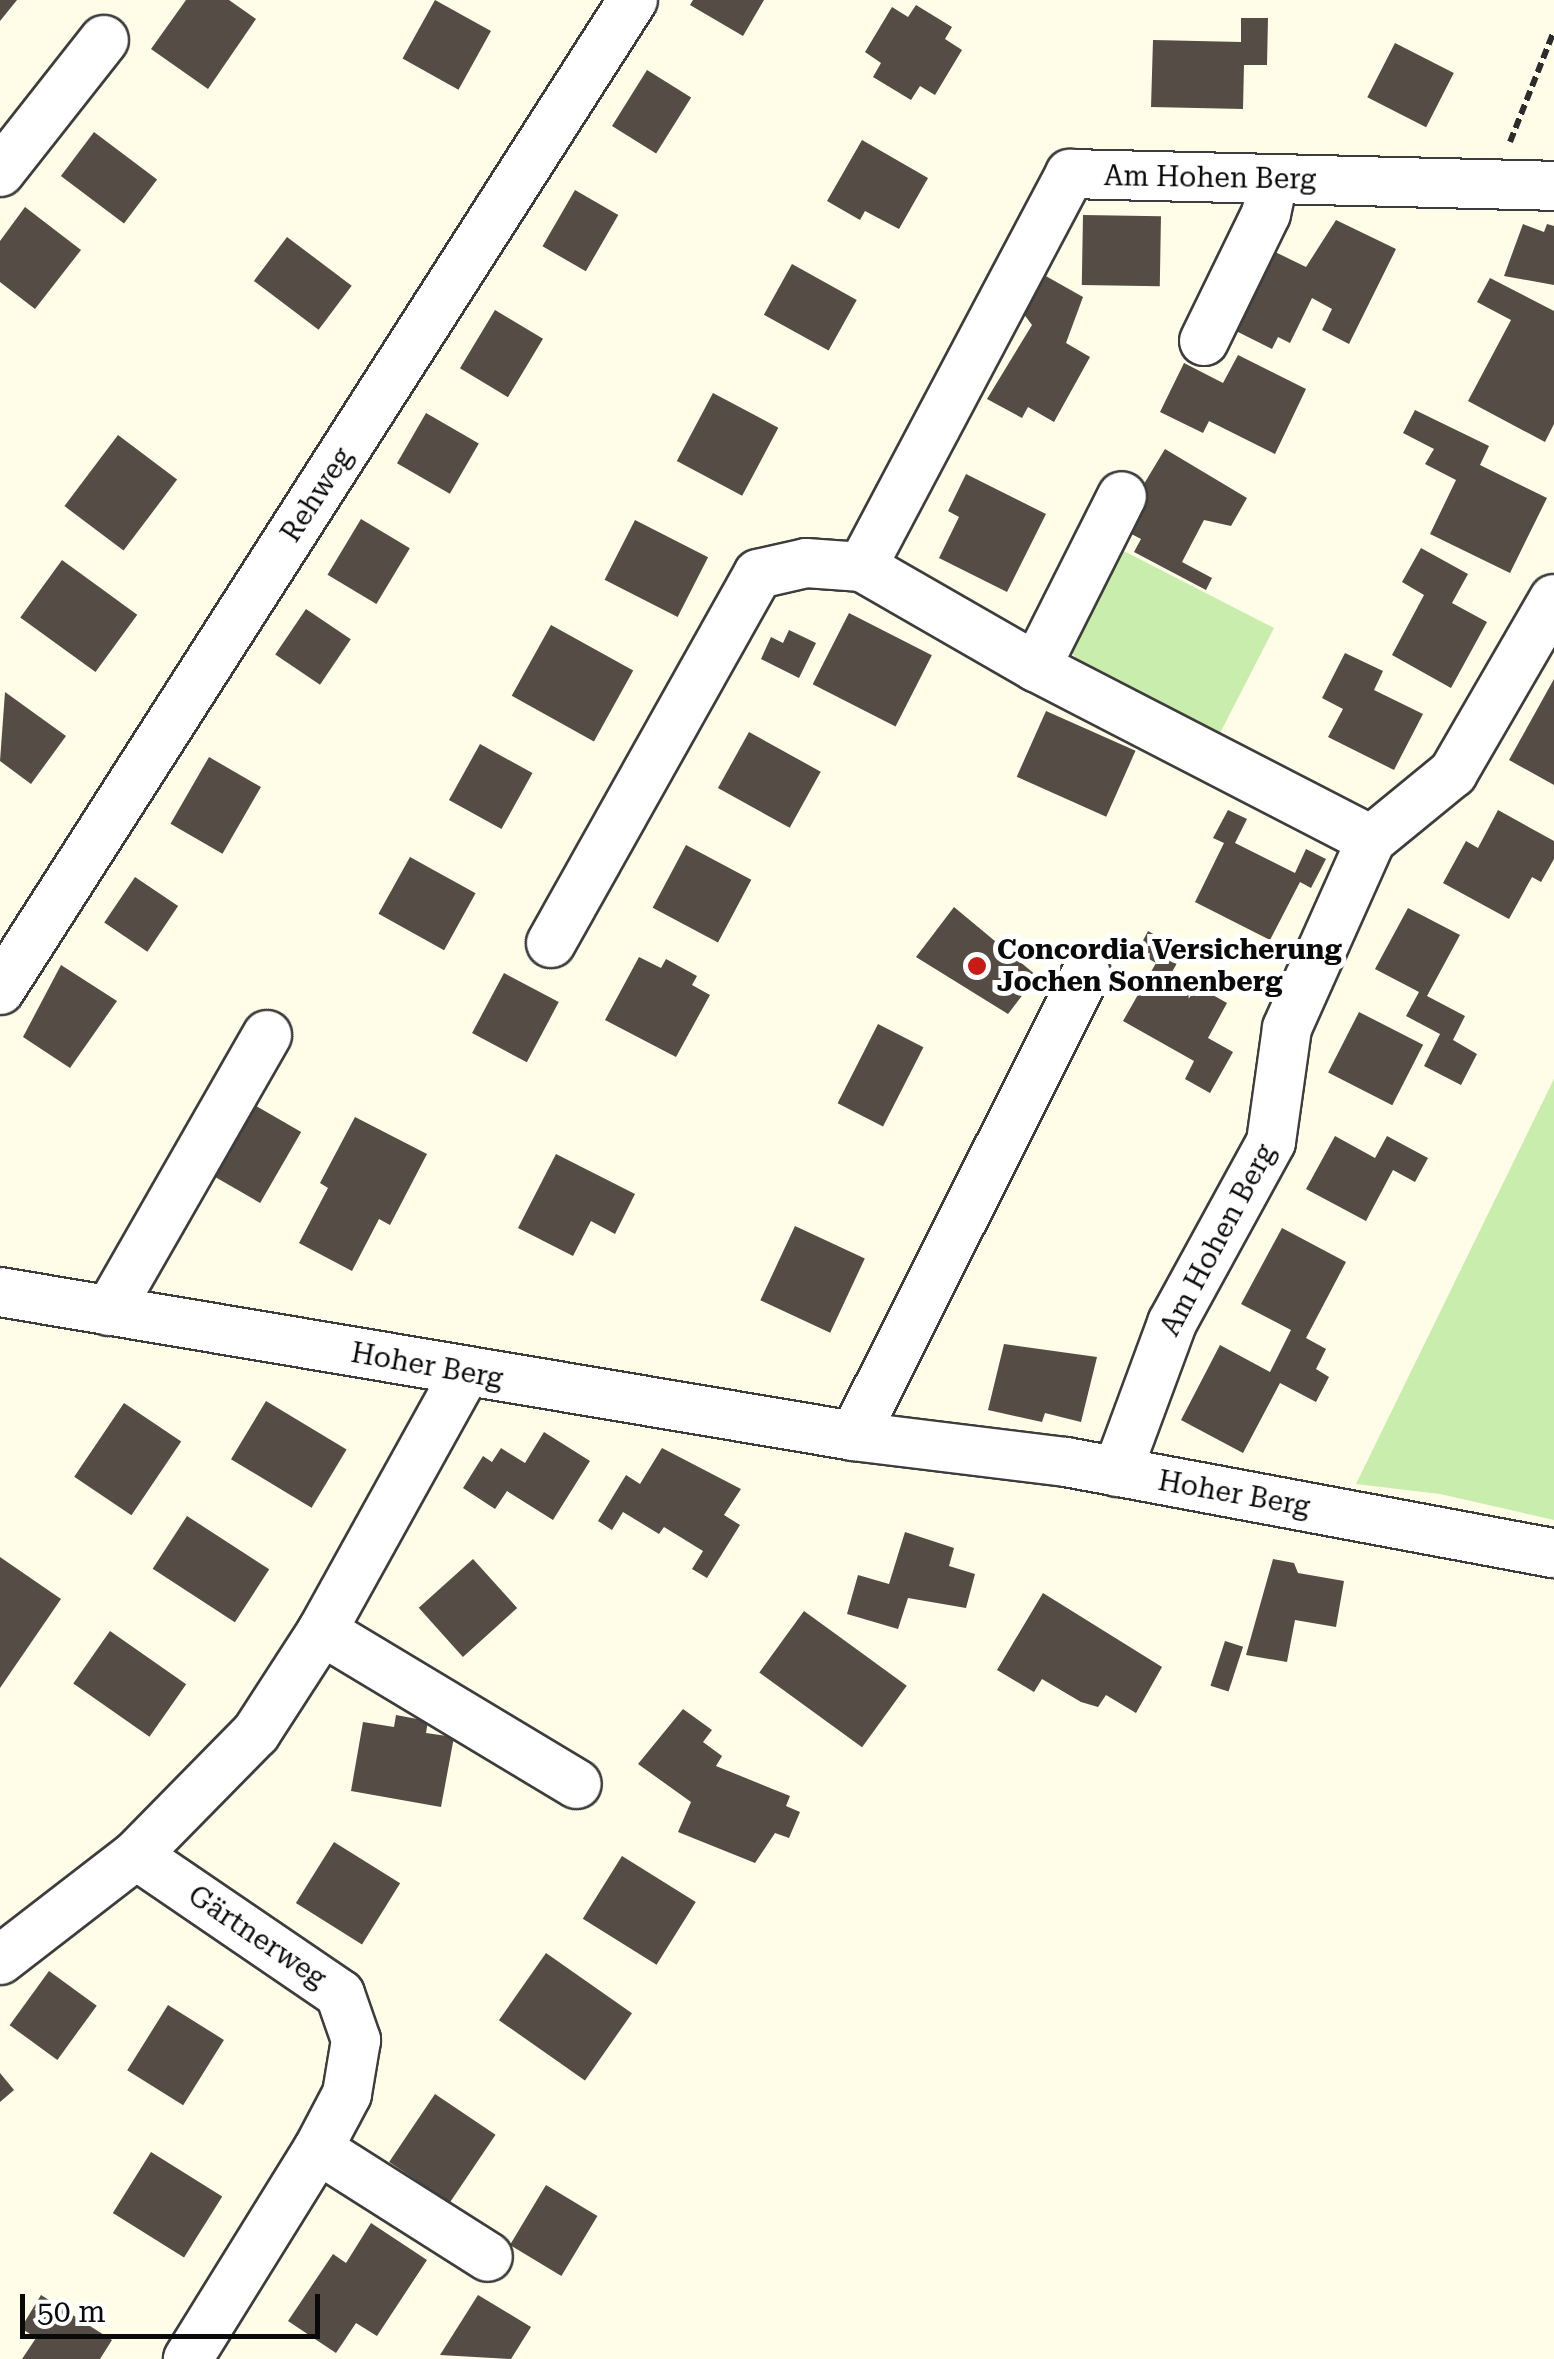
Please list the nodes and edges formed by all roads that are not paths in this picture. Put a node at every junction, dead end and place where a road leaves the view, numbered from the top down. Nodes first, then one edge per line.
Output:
1 (633, 0) edge
2 (104, 40) dead end
3 (0, 172) edge
4 (1273, 182) junction
5 (1554, 186) edge
6 (1204, 341) dead end
7 (1122, 496) dead end
8 (862, 566) junction
9 (1554, 599) edge
10 (1036, 667) junction
11 (1371, 840) junction
12 (551, 944) dead end
13 (1086, 974) dead end
14 (0, 990) edge
15 (266, 1036) dead end
16 (0, 1292) edge
17 (109, 1311) junction
18 (465, 1373) junction
19 (854, 1436) junction
20 (1118, 1472) junction
21 (1554, 1553) edge
22 (322, 1631) junction
23 (576, 1784) dead end
24 (136, 1854) junction
25 (0, 1960) edge
26 (318, 2149) junction
27 (488, 2257) dead end
28 (188, 2359) edge

1 - 14 street, Rehweg
2 - 3 street
4 - 5 street, Am Hohen Berg
4 - 6 street
4 - 8 street, Am Hohen Berg
7 - 10 street
8 - 10 street
8 - 12 street
9 - 11 street, Am Hohen Berg
10 - 11 street
11 - 20 street, Am Hohen Berg
13 - 19 street
15 - 17 street
16 - 17 street, Hoher Berg
17 - 18 street, Hoher Berg
18 - 19 street, Hoher Berg
18 - 22 street
19 - 20 street, Hoher Berg
20 - 21 street, Hoher Berg
22 - 23 street
22 - 24 street
24 - 25 street
24 - 26 street, Gärtnerweg
26 - 27 street
26 - 28 street, Gärtnerweg

